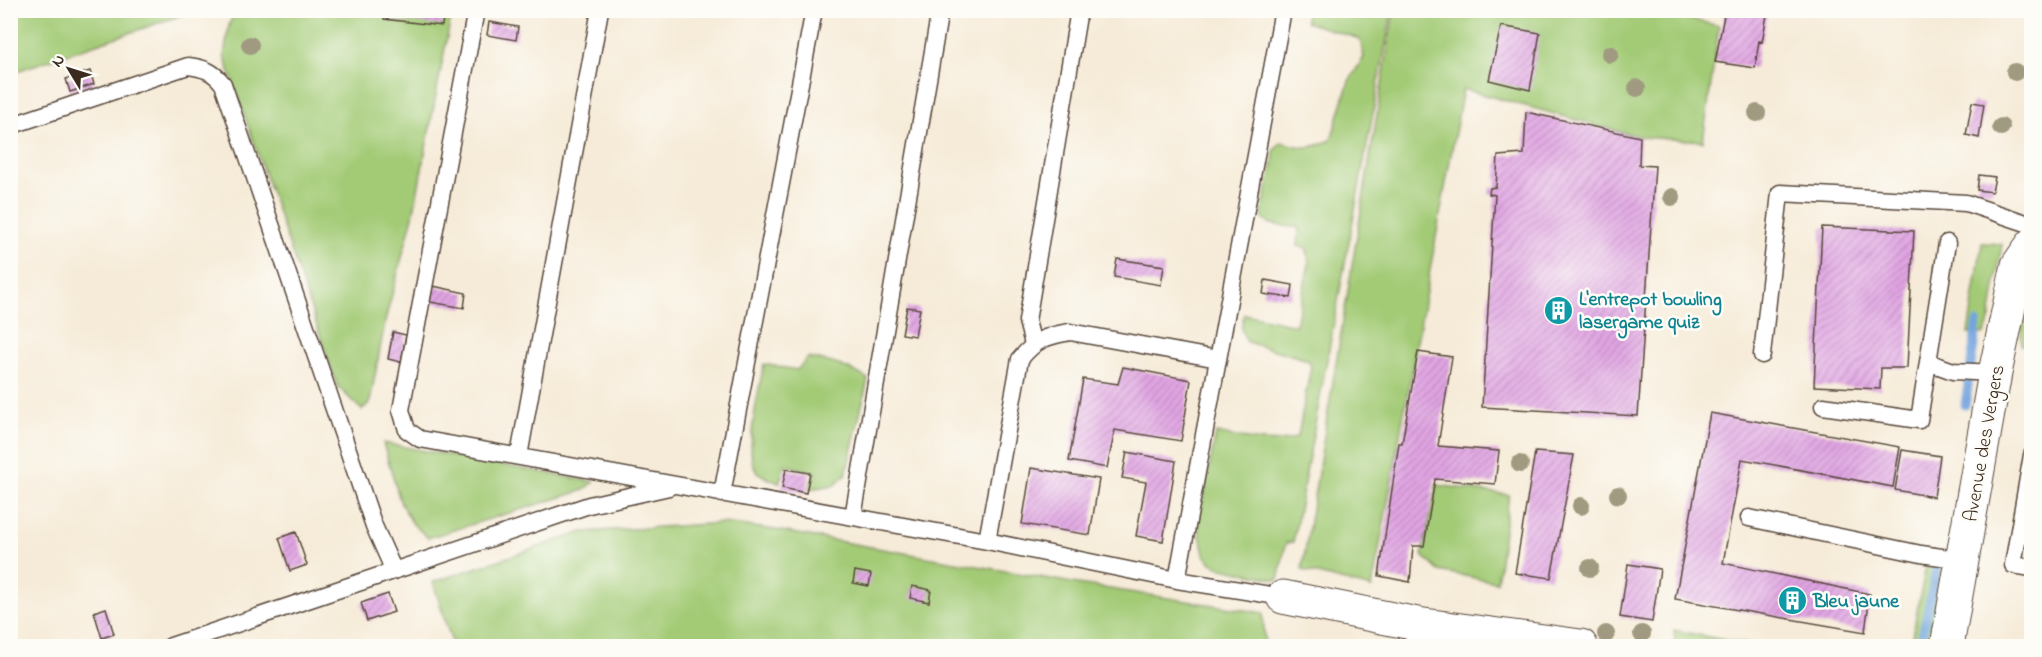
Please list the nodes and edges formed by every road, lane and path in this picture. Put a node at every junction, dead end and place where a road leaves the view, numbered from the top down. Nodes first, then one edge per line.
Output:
1 (476, 10) edge
2 (600, 10) edge
3 (814, 10) edge
4 (940, 10) edge
5 (1079, 10) edge
6 (1283, 10) edge
7 (10, 126) edge
8 (2031, 225) edge
9 (1947, 243) dead end
10 (2031, 244) edge
11 (1033, 344) junction
12 (1762, 356) dead end
13 (1218, 359) junction
14 (1928, 362) junction
15 (1995, 373) junction
16 (1823, 406) dead end
17 (2031, 455) edge
18 (519, 456) junction
19 (676, 485) junction
20 (722, 494) junction
21 (854, 517) junction
22 (1749, 518) dead end
23 (987, 541) junction
24 (1962, 560) junction
25 (2031, 568) edge
26 (394, 571) junction
27 (1176, 580) junction
28 (1282, 597) joint
29 (1415, 635) edge
30 (171, 646) edge
31 (1581, 646) edge
32 (1947, 646) edge

1 - 18 lane
2 - 18 lane
3 - 20 lane
4 - 21 lane
5 - 11 lane
6 - 13 lane
7 - 26 lane
8 - 12 lane
9 - 14 lane
10 - 15 street, Avenue des Vergers
11 - 13 lane
11 - 23 lane
13 - 27 lane
14 - 15 lane
14 - 16 lane
15 - 24 street, Avenue des Vergers
17 - 25 lane
18 - 19 lane
19 - 20 lane
19 - 26 lane
20 - 21 lane
21 - 23 lane
22 - 24 lane
23 - 27 lane
24 - 32 street, Avenue des Vergers
26 - 30 lane
27 - 28 lane
28 - 29 street
29 - 31 street

